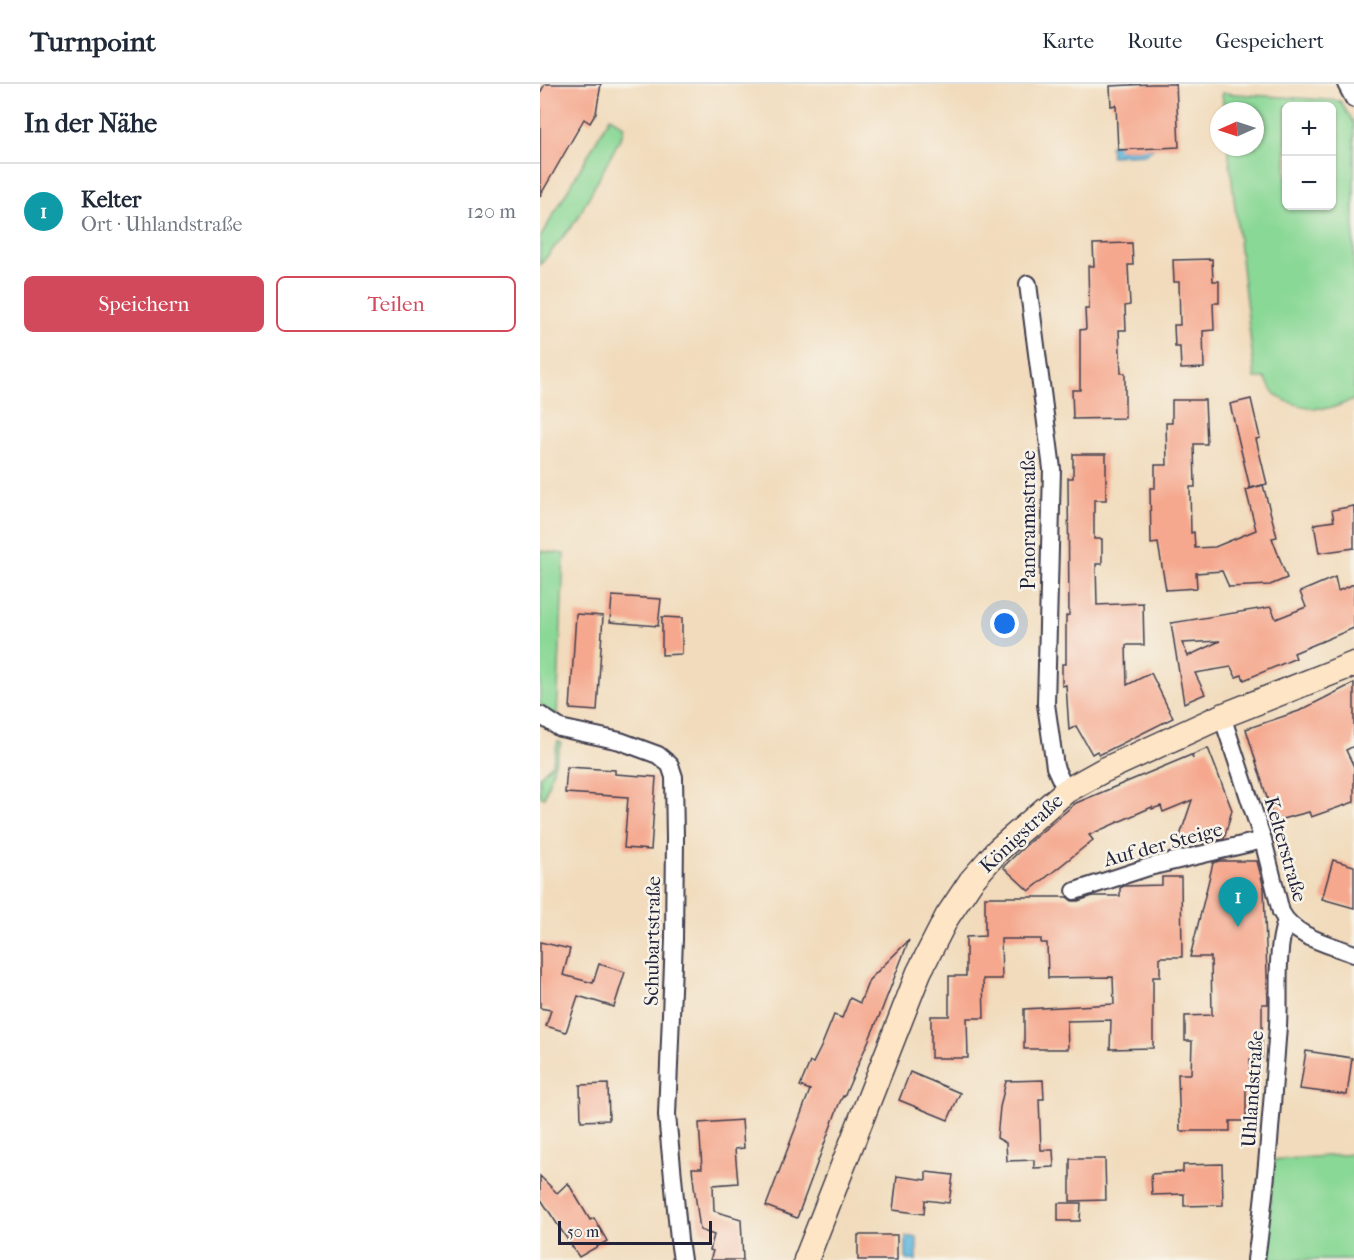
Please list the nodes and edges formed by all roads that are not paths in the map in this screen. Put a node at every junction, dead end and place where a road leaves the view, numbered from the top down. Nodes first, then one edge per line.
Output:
1 (1346, 84) edge
2 (1354, 99) edge
3 (1028, 284) dead end
4 (1354, 664) edge
5 (540, 715) edge
6 (1222, 716) junction
7 (1066, 791) junction
8 (1263, 840) junction
9 (1075, 891) dead end
10 (1286, 921) junction
11 (1354, 954) edge
12 (682, 1260) edge
13 (806, 1260) edge
14 (1256, 1260) edge

1 - 2 street
3 - 7 street, Panoramastraße
4 - 6 main road, Königstraße
5 - 12 street, Schubartstraße
6 - 7 main road, Königstraße
6 - 8 street, Kelterstraße
7 - 13 main road, Königstraße
8 - 9 street, Auf der Steige
8 - 10 street, Kelterstraße
10 - 11 street, Kelterstraße
10 - 14 street, Uhlandstraße

